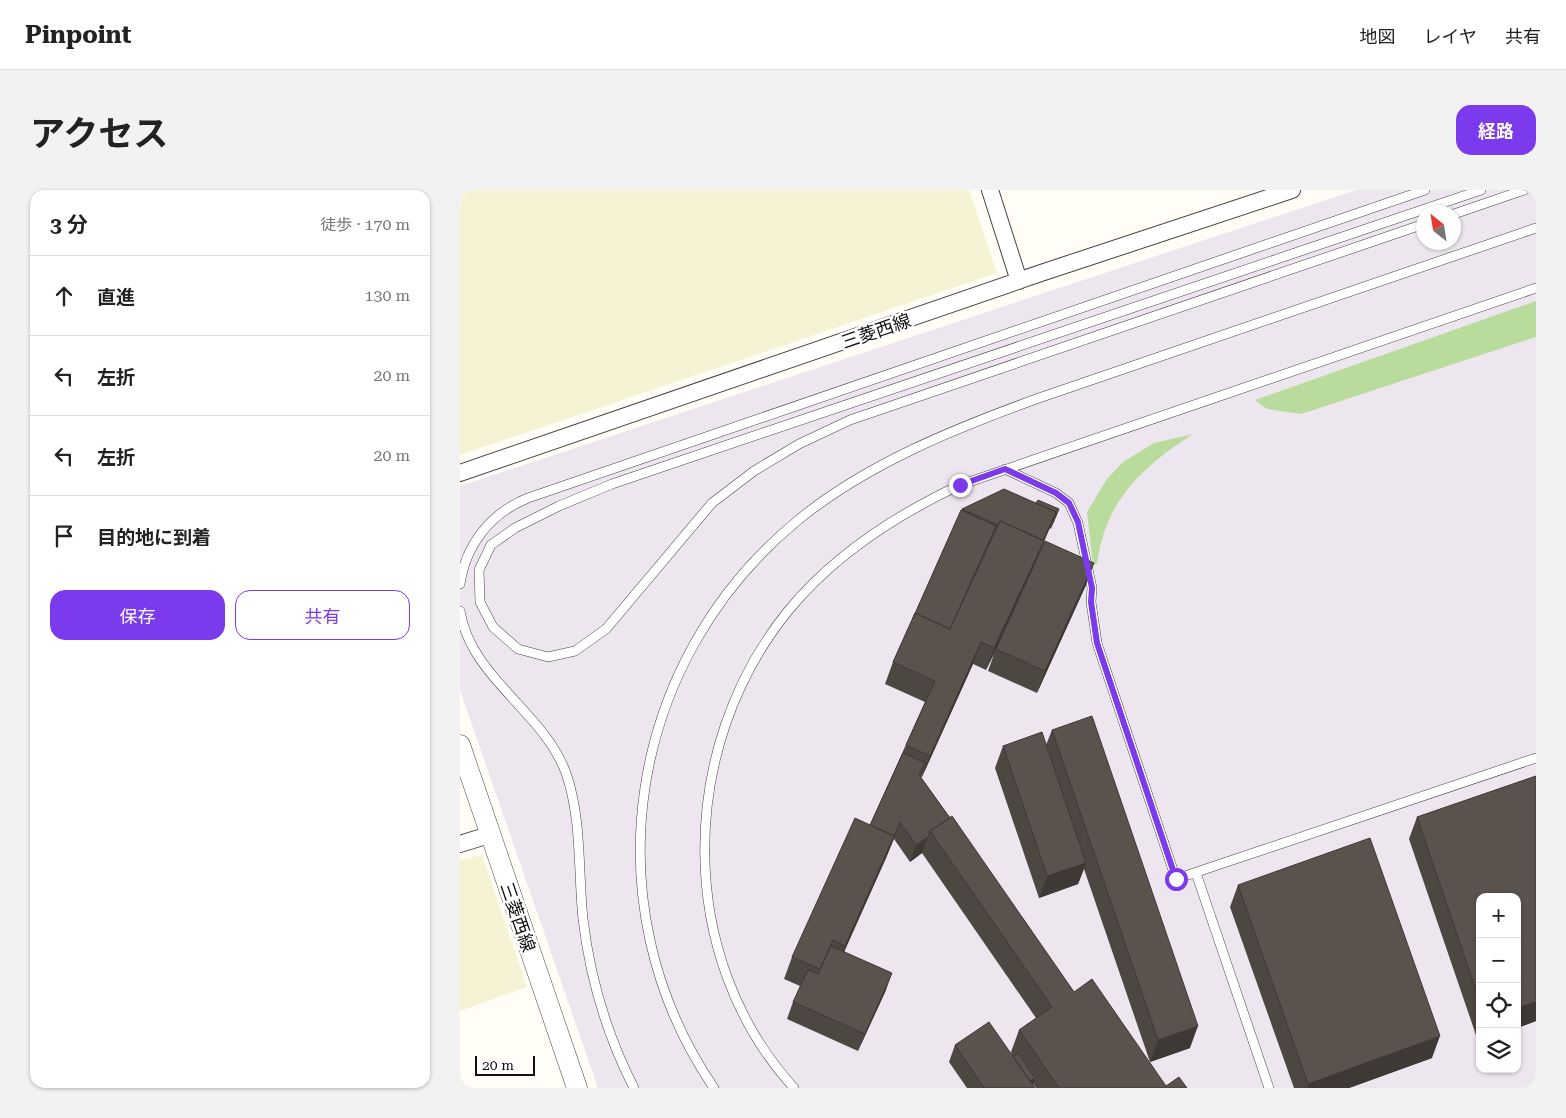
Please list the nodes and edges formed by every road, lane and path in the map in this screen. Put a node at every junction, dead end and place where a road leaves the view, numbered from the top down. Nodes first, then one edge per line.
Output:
1 (990, 190) edge
2 (1292, 190) edge
3 (1425, 190) edge
4 (1481, 190) edge
5 (1524, 190) edge
6 (1437, 205) edge
7 (1416, 212) edge
8 (1461, 212) edge
9 (1416, 227) edge
10 (1536, 228) edge
11 (1019, 282) junction
12 (1536, 288) edge
13 (1005, 469) junction
14 (460, 474) edge
15 (460, 584) edge
16 (460, 611) edge
17 (460, 745) edge
18 (1536, 758) edge
19 (489, 835) junction
20 (460, 844) edge
21 (1196, 873) junction
22 (577, 1088) edge
23 (634, 1088) edge
24 (714, 1088) edge
25 (794, 1088) edge
26 (1269, 1088) edge

1 - 11 street
2 - 11 street, 三菱西線
3 - 15 lane
4 - 6 lane
5 - 8 lane
7 - 9 lane
10 - 24 lane
11 - 14 street, 三菱西線
12 - 13 lane
13 - 21 lane
13 - 25 lane
16 - 23 lane
17 - 19 street, 三菱西線
18 - 21 lane
19 - 20 street
19 - 22 street, 三菱西線
21 - 26 lane

